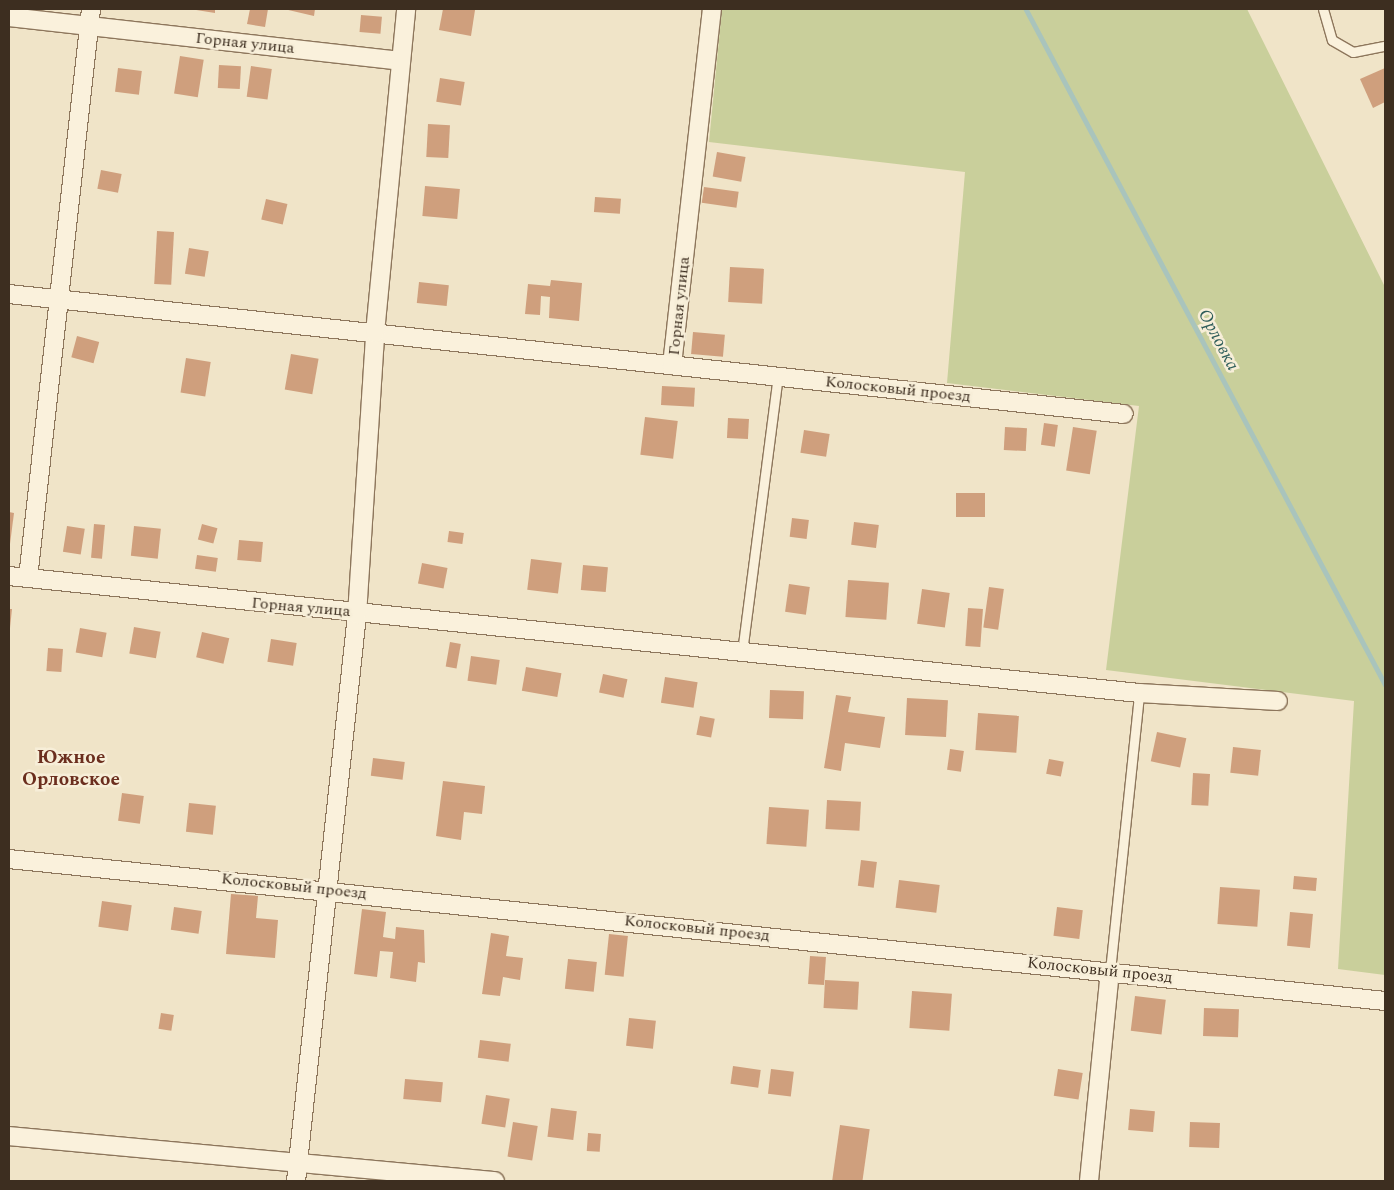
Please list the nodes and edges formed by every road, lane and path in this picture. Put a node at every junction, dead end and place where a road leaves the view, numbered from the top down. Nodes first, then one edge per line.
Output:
1 (406, 9) edge
2 (712, 9) edge
3 (1323, 9) edge
4 (9, 17) edge
5 (90, 17) edge
6 (1385, 46) edge
7 (401, 61) junction
8 (9, 294) edge
9 (59, 299) junction
10 (375, 333) junction
11 (672, 365) junction
12 (778, 376) junction
13 (1124, 414) dead end
14 (9, 576) edge
15 (28, 578) junction
16 (357, 615) junction
17 (742, 652) junction
18 (1139, 693) junction
19 (1278, 701) dead end
20 (9, 859) edge
21 (326, 889) junction
22 (1110, 971) junction
23 (1385, 1001) edge
24 (9, 1136) edge
25 (298, 1162) junction
26 (296, 1181) edge
27 (495, 1181) edge
28 (1089, 1181) edge

1 - 7 street, Горная улица
2 - 11 street, Горная улица
3 - 6 lane
4 - 5 street, Горная улица
5 - 7 street, Горная улица
5 - 9 street
7 - 10 street, Горная улица
8 - 9 street, Горная улица
9 - 10 street, Горная улица
9 - 15 street
10 - 11 street, Горная улица
10 - 16 street, Горная улица
11 - 12 street, Колосковый проезд
12 - 13 street, Колосковый проезд
12 - 17 lane
14 - 15 street, Горная улица
15 - 16 street, Горная улица
16 - 17 street
16 - 21 street
17 - 18 street
18 - 19 street
18 - 22 lane
20 - 21 street, Колосковый проезд
21 - 22 street, Колосковый проезд
21 - 25 street
22 - 23 street, Колосковый проезд
22 - 28 street
24 - 25 street
25 - 26 street
25 - 27 street

